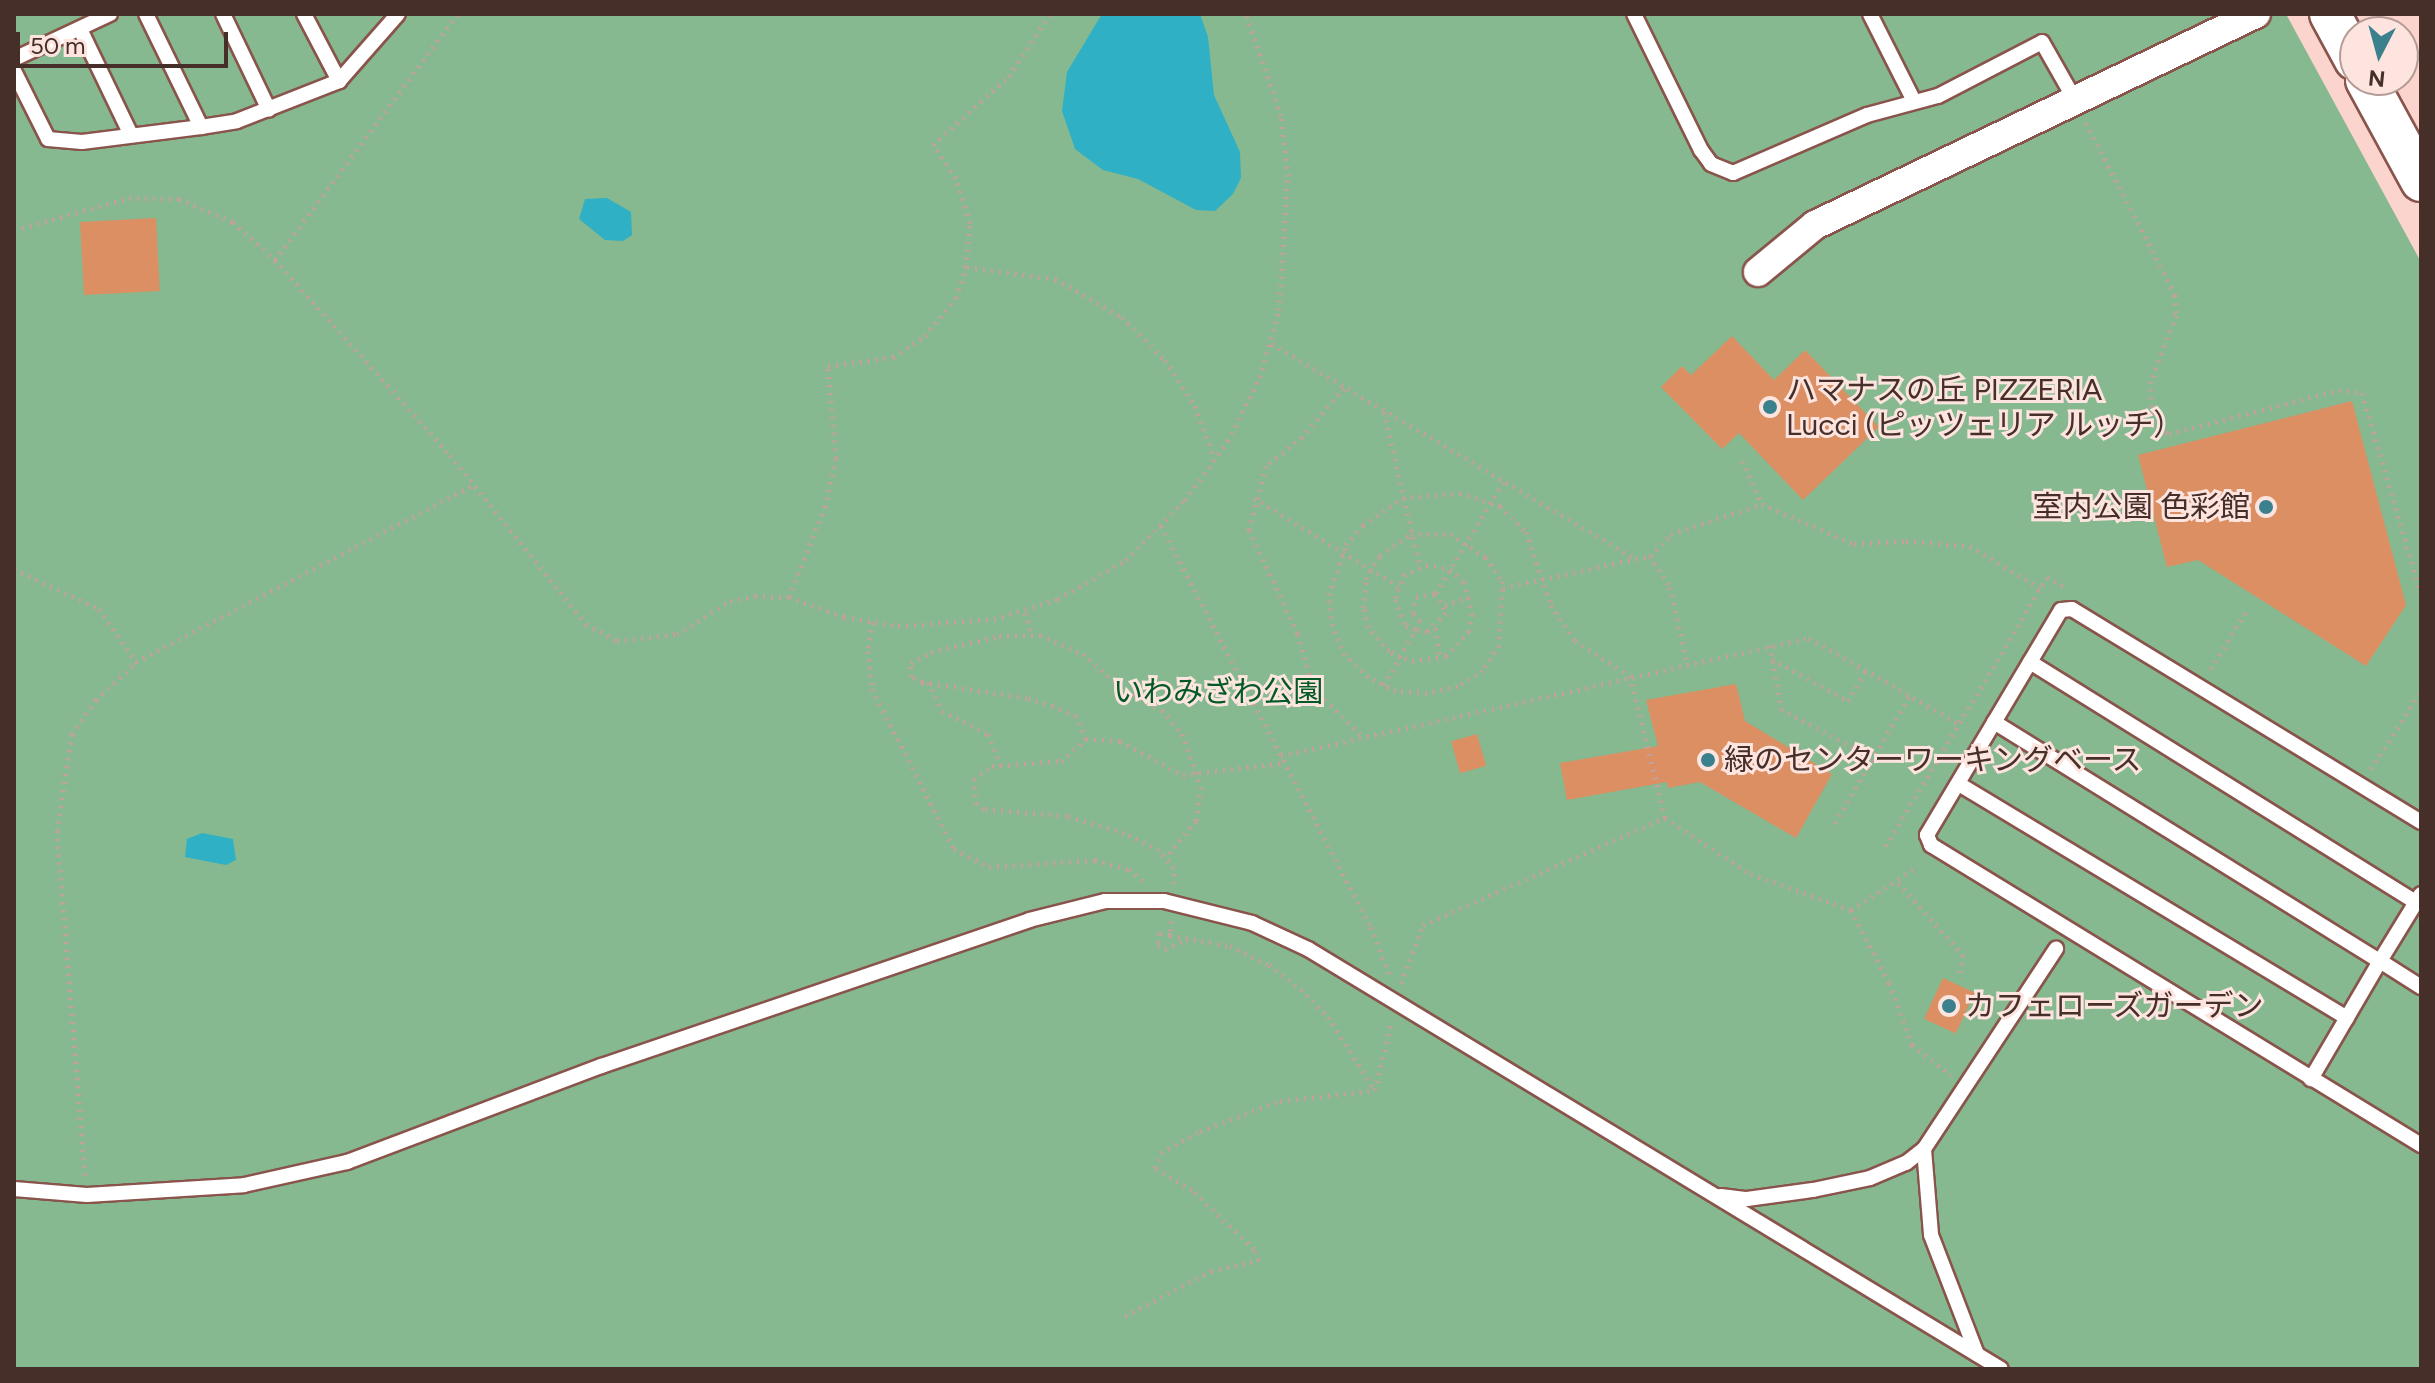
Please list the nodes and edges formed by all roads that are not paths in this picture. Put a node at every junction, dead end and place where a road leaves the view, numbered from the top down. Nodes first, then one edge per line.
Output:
1 (110, 14) edge
2 (146, 14) edge
3 (223, 14) edge
4 (304, 14) edge
5 (398, 14) edge
6 (1634, 14) edge
7 (1870, 14) edge
8 (2256, 14) edge
9 (80, 29) junction
10 (14, 59) edge
11 (14, 71) edge
12 (339, 81) junction
13 (2375, 96) edge
14 (2075, 100) junction
15 (1914, 101) junction
16 (269, 110) junction
17 (201, 127) junction
18 (130, 133) junction
19 (2421, 181) edge
20 (1758, 272) dead end
21 (2030, 662) junction
22 (1994, 722) junction
23 (1959, 784) junction
24 (2421, 822) edge
25 (2419, 898) edge
26 (2056, 949) dead end
27 (2380, 961) junction
28 (2421, 987) edge
29 (2347, 1018) junction
30 (2311, 1079) junction
31 (2421, 1145) edge
32 (1924, 1149) junction
33 (14, 1189) edge
34 (1717, 1195) junction
35 (1977, 1354) junction
36 (2001, 1369) edge

1 - 9 lane
2 - 17 lane
3 - 16 lane
4 - 12 lane
5 - 12 lane
6 - 15 lane
7 - 15 lane
8 - 14 street
9 - 10 lane
9 - 18 lane
11 - 18 lane
12 - 16 lane
13 - 19 street
14 - 15 lane
14 - 20 street
16 - 17 lane
17 - 18 lane
21 - 22 lane
21 - 24 lane
21 - 25 lane
22 - 23 lane
22 - 27 lane
23 - 29 lane
23 - 30 lane
25 - 27 lane
26 - 32 lane
27 - 28 lane
27 - 29 lane
29 - 30 lane
30 - 31 lane
32 - 34 lane
32 - 35 lane
33 - 34 lane
34 - 35 lane
35 - 36 lane

